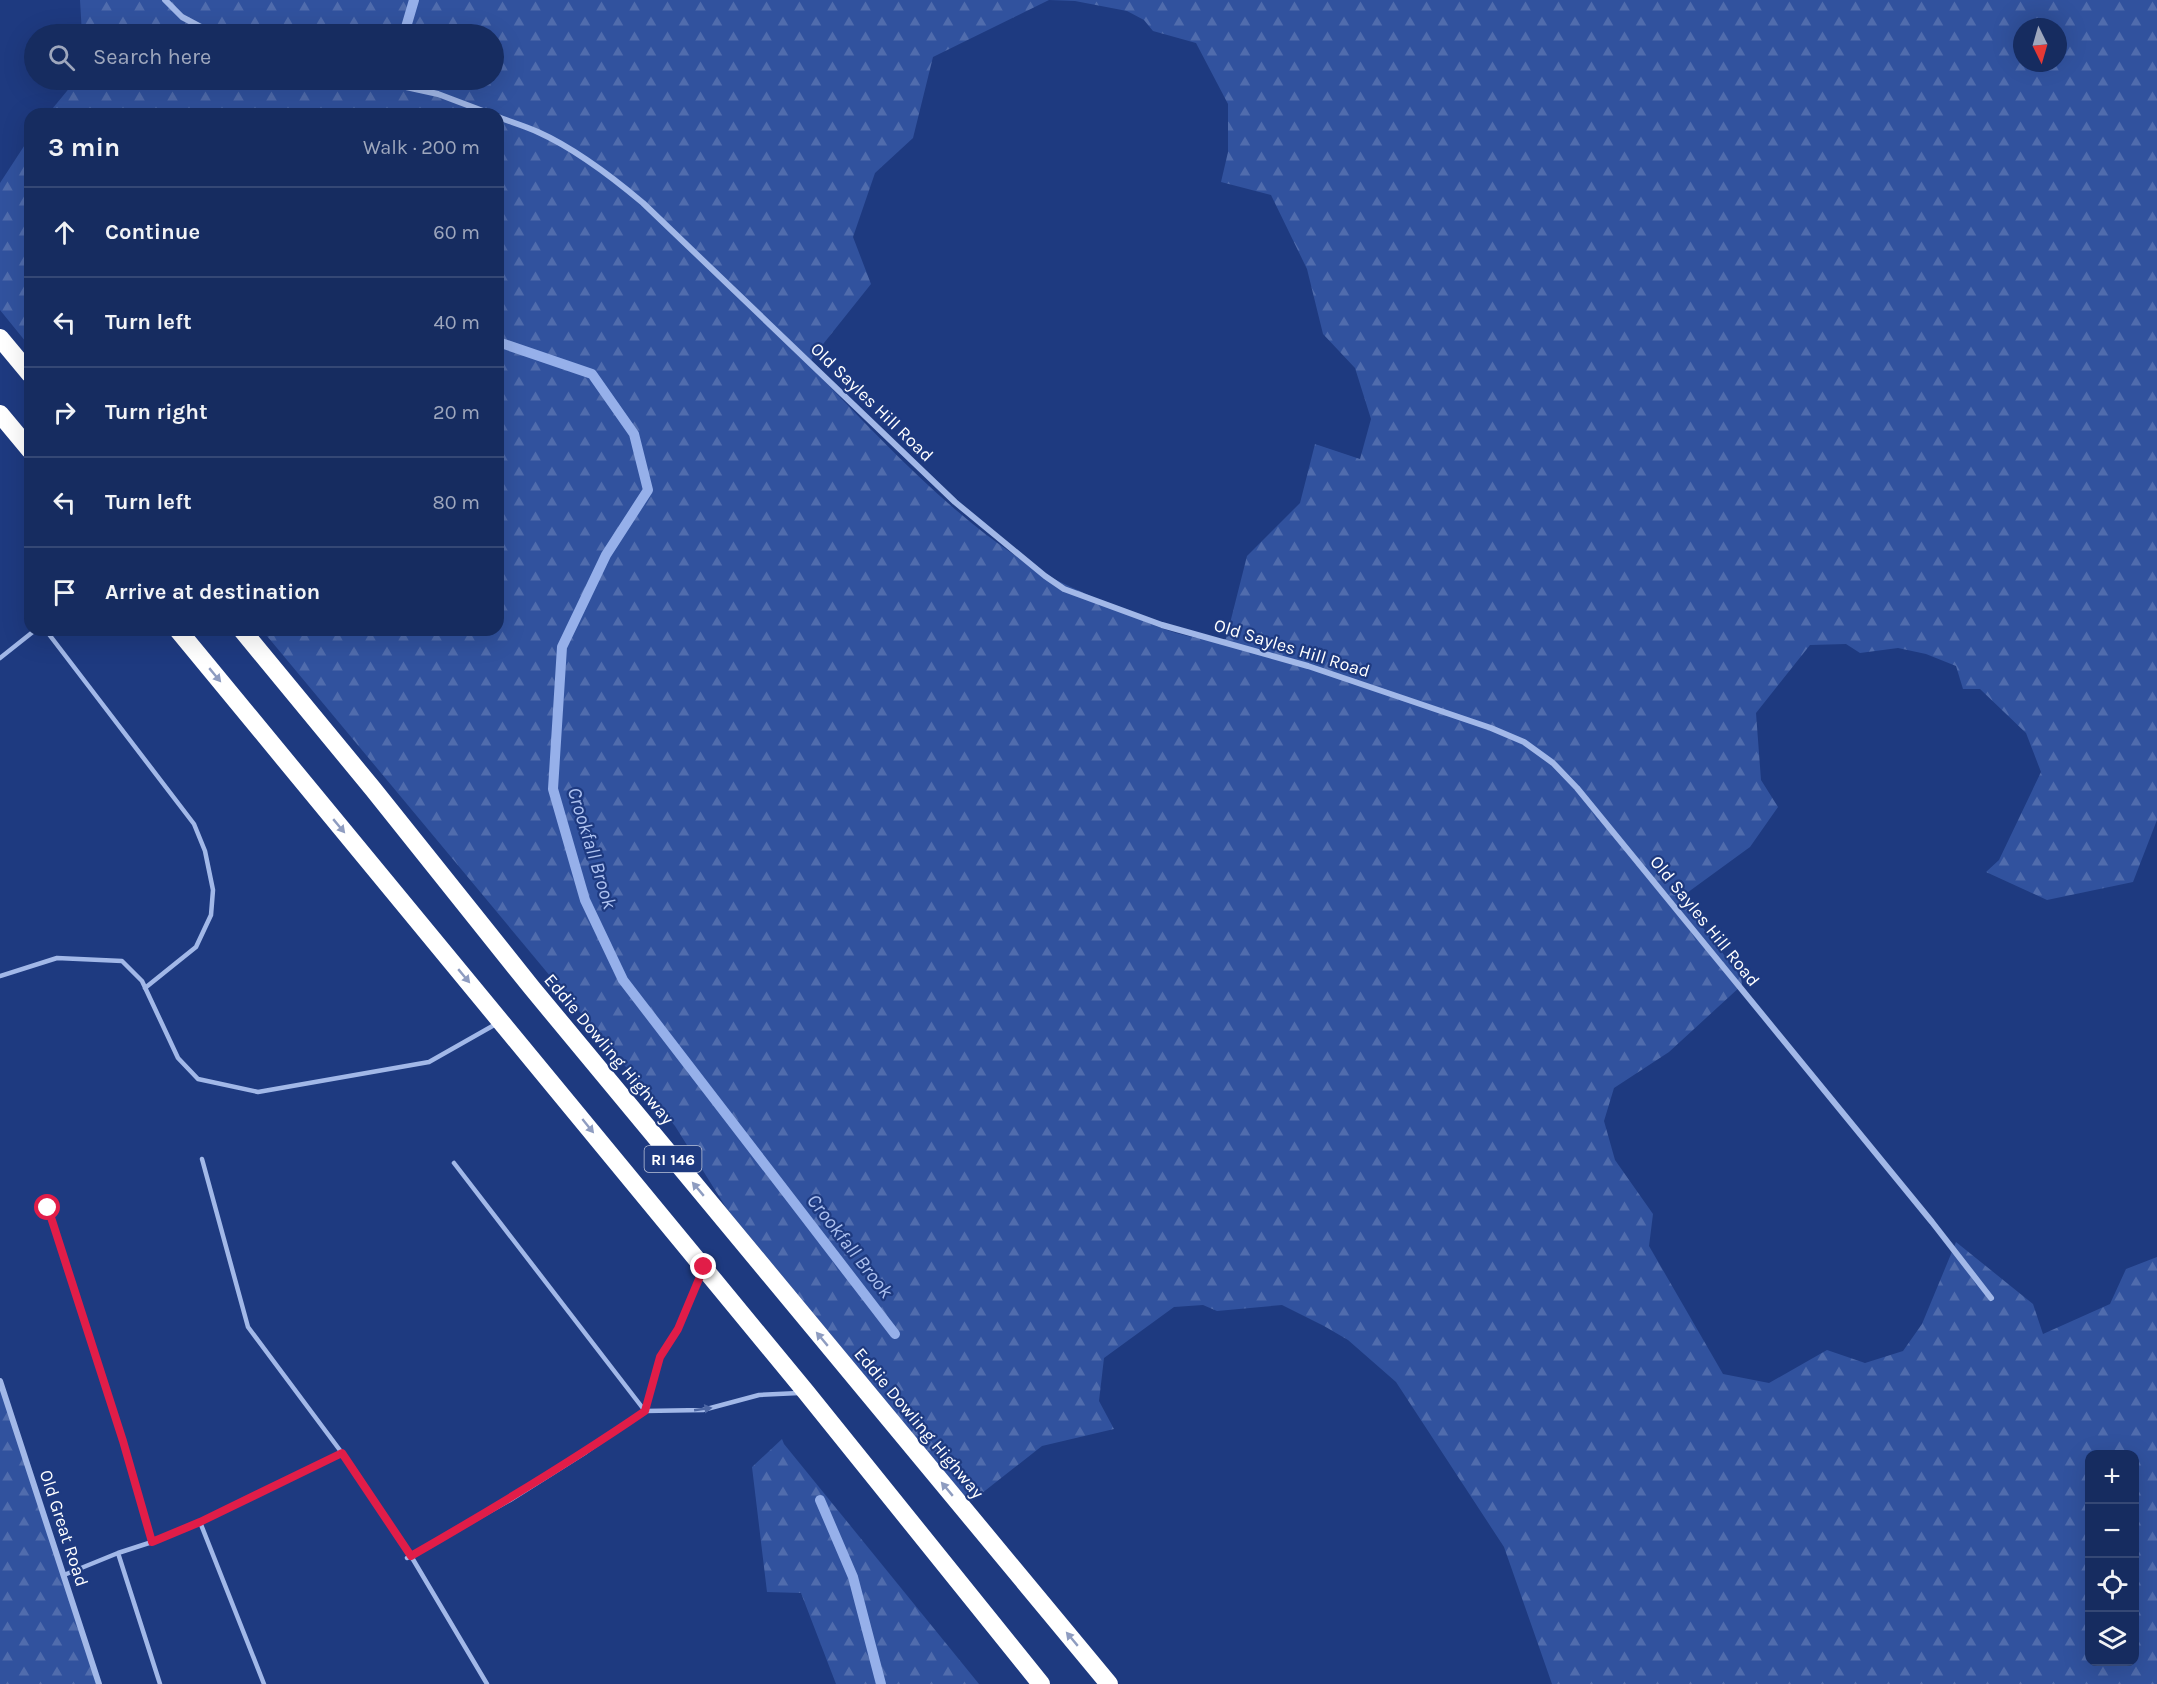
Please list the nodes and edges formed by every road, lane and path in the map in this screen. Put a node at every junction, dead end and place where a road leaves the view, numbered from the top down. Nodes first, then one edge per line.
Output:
1 (165, 0) edge
2 (196, 24) edge
3 (420, 90) edge
4 (475, 108) edge
5 (504, 119) edge
6 (0, 338) edge
7 (24, 367) edge
8 (0, 414) edge
9 (24, 443) edge
10 (28, 636) edge
11 (50, 636) edge
12 (183, 636) edge
13 (247, 636) edge
14 (0, 658) edge
15 (0, 976) edge
16 (145, 988) junction
17 (501, 1021) junction
18 (202, 1159) dead end
19 (454, 1163) dead end
20 (48, 1208) dead end
21 (704, 1267) junction
22 (1991, 1298) dead end
23 (0, 1381) edge
24 (806, 1392) junction
25 (645, 1411) junction
26 (342, 1453) junction
27 (200, 1522) junction
28 (152, 1542) junction
29 (118, 1553) junction
30 (409, 1557) junction
31 (64, 1575) junction
32 (1035, 1681) edge
33 (99, 1684) edge
34 (160, 1684) edge
35 (264, 1684) edge
36 (486, 1684) edge
37 (1109, 1684) edge

1 - 2 street
3 - 4 street
5 - 22 street, Old Sayles Hill Road
6 - 7 highway
8 - 9 highway
10 - 14 lane
11 - 16 lane
12 -> 17 highway, RI 146
37 -> 13 highway, Eddie Dowling Highway / RI 146
15 - 16 lane
16 - 17 lane
17 -> 21 highway, RI 146
18 - 26 lane
19 - 25 lane
20 - 28 lane
21 - 24 highway, RI 146
21 - 25 lane
23 - 31 street, Old Great Road
25 -> 24 lane
24 - 32 highway, RI 146
25 - 30 lane
26 - 27 lane
26 - 30 lane
27 - 28 lane
27 - 35 lane
28 - 29 lane
29 - 31 lane
29 - 34 lane
30 - 36 lane
31 - 33 street, Old Great Road

